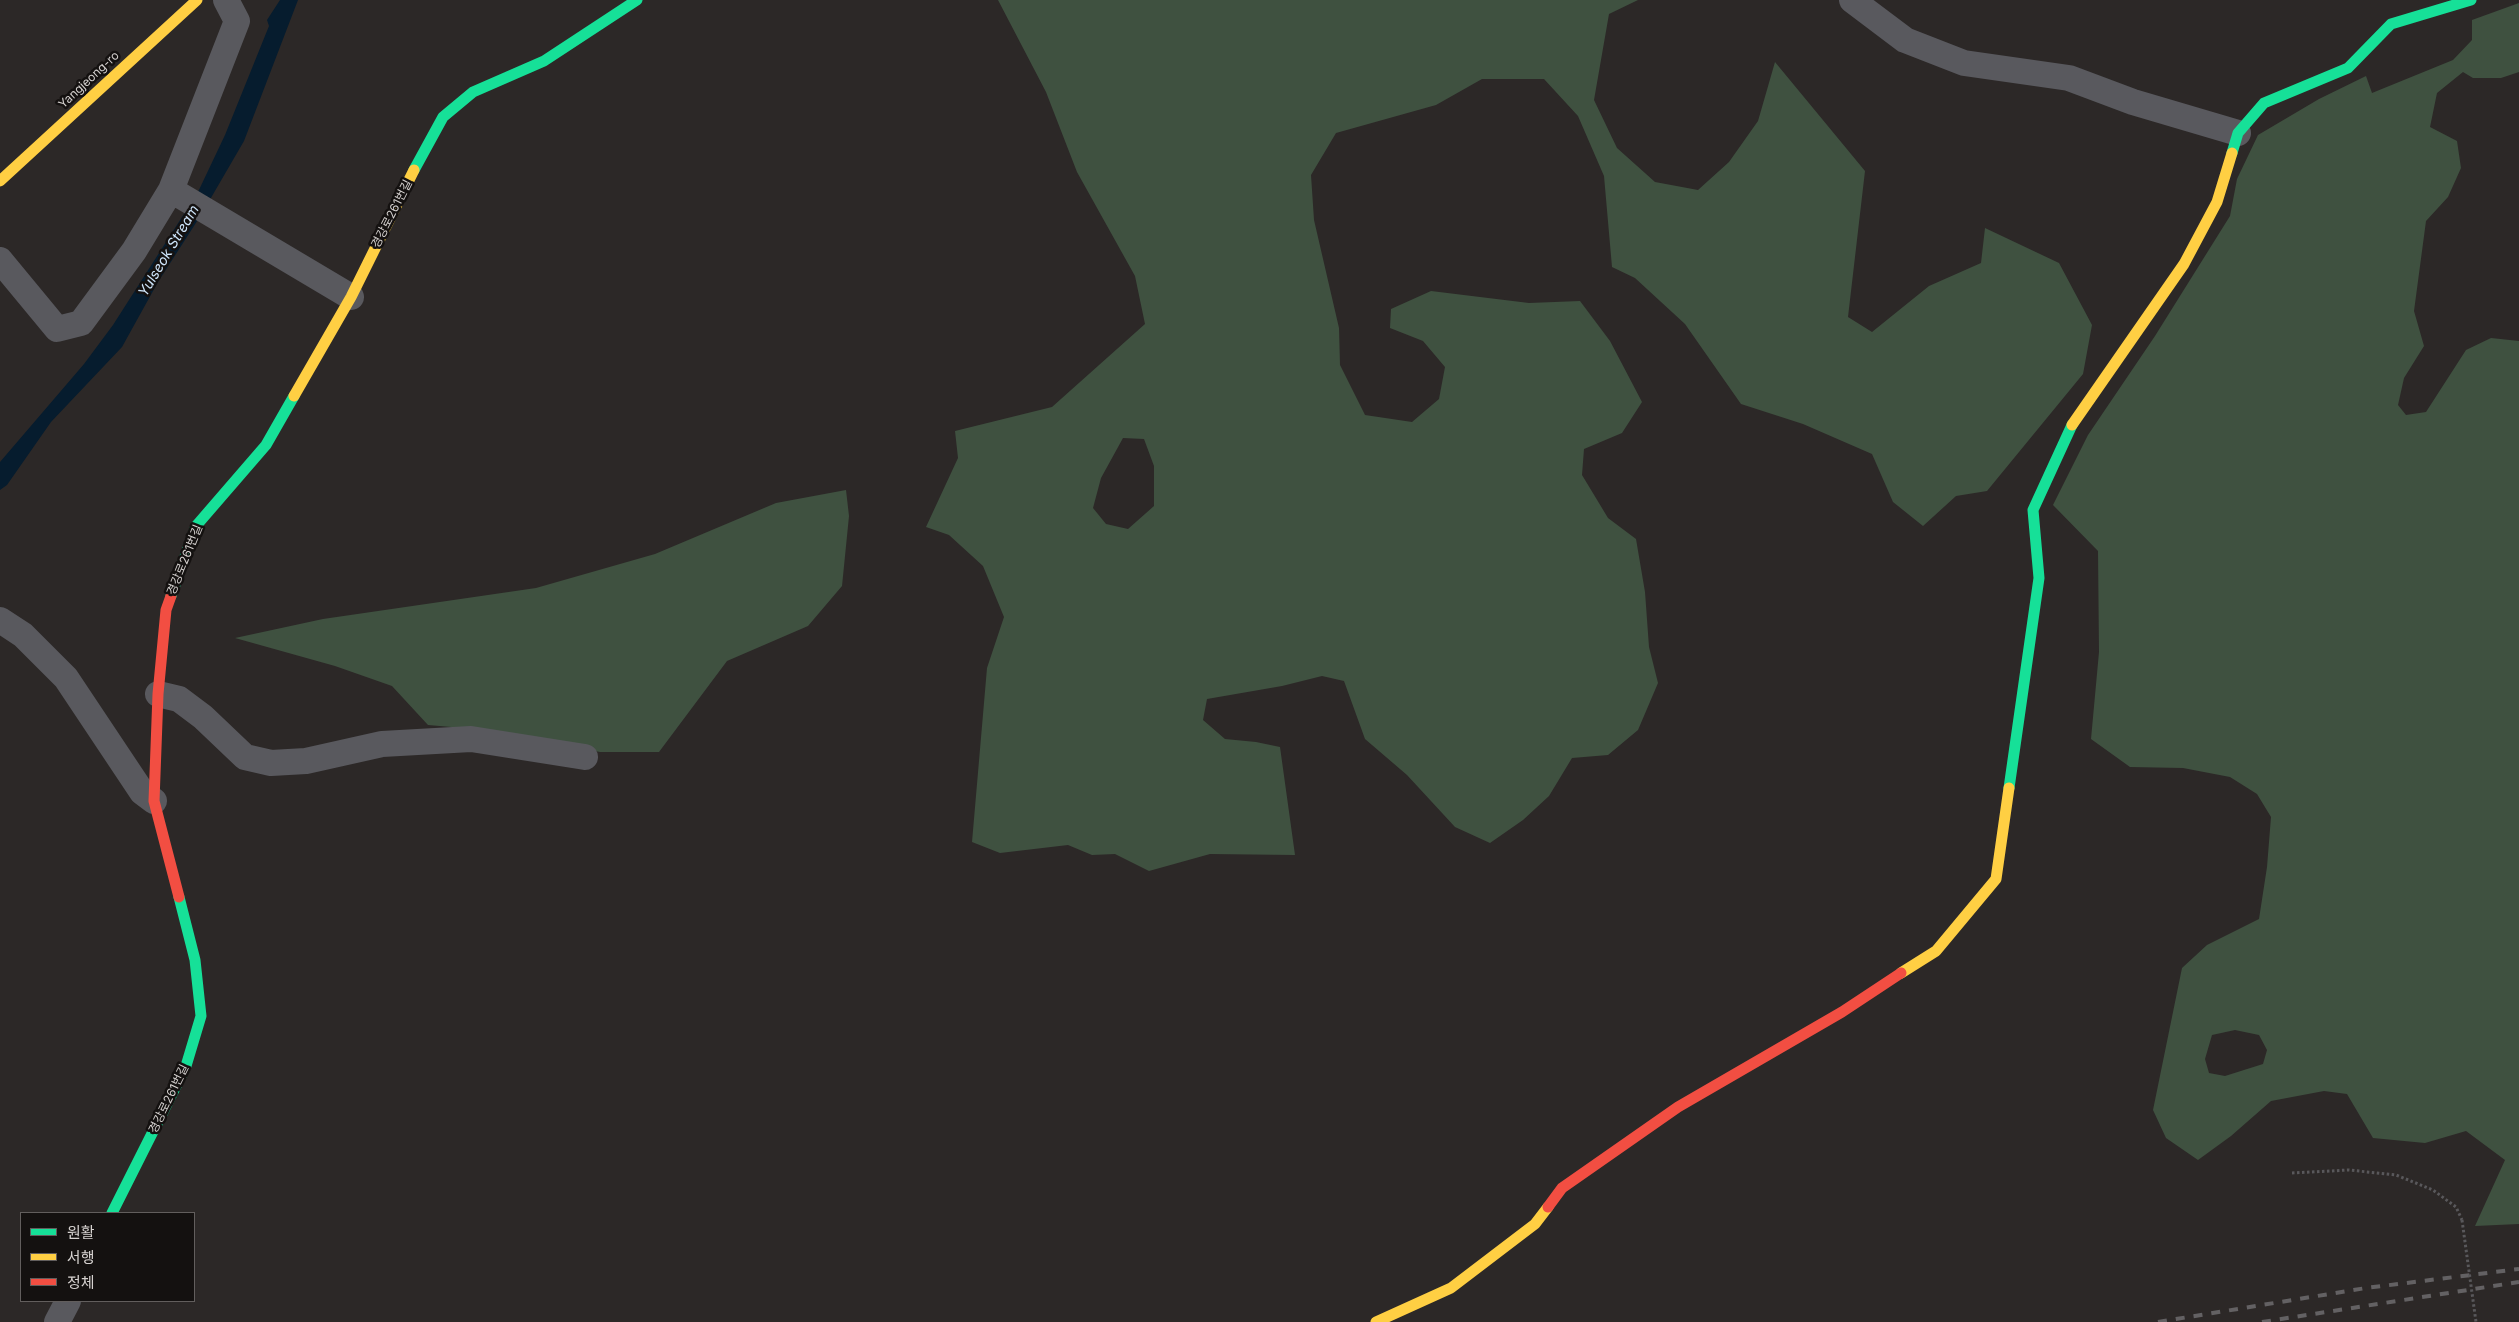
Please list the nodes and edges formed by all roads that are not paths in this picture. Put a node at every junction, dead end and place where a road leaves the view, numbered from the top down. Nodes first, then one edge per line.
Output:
1 (197, 0) edge
2 (226, 0) edge
3 (638, 0) edge
4 (1852, 0) edge
5 (2471, 0) edge
6 (2238, 133) junction
7 (0, 181) edge
8 (176, 194) junction
9 (0, 260) edge
10 (351, 297) junction
11 (0, 620) edge
12 (158, 694) junction
13 (585, 757) dead end
14 (154, 801) junction
15 (113, 1212) edge
16 (67, 1302) edge
17 (57, 1322) edge
18 (1376, 1322) edge

1 - 7 street, Yangjeong-ro
2 - 8 street
3 - 10 street, 경강로261번길
4 - 6 street
5 - 6 street
6 - 18 street
8 - 9 street
8 - 10 street
10 - 12 street, 경강로261번길
11 - 14 street
12 - 13 street
12 - 14 street, 경강로261번길
14 - 15 street, 경강로261번길
16 - 17 street

